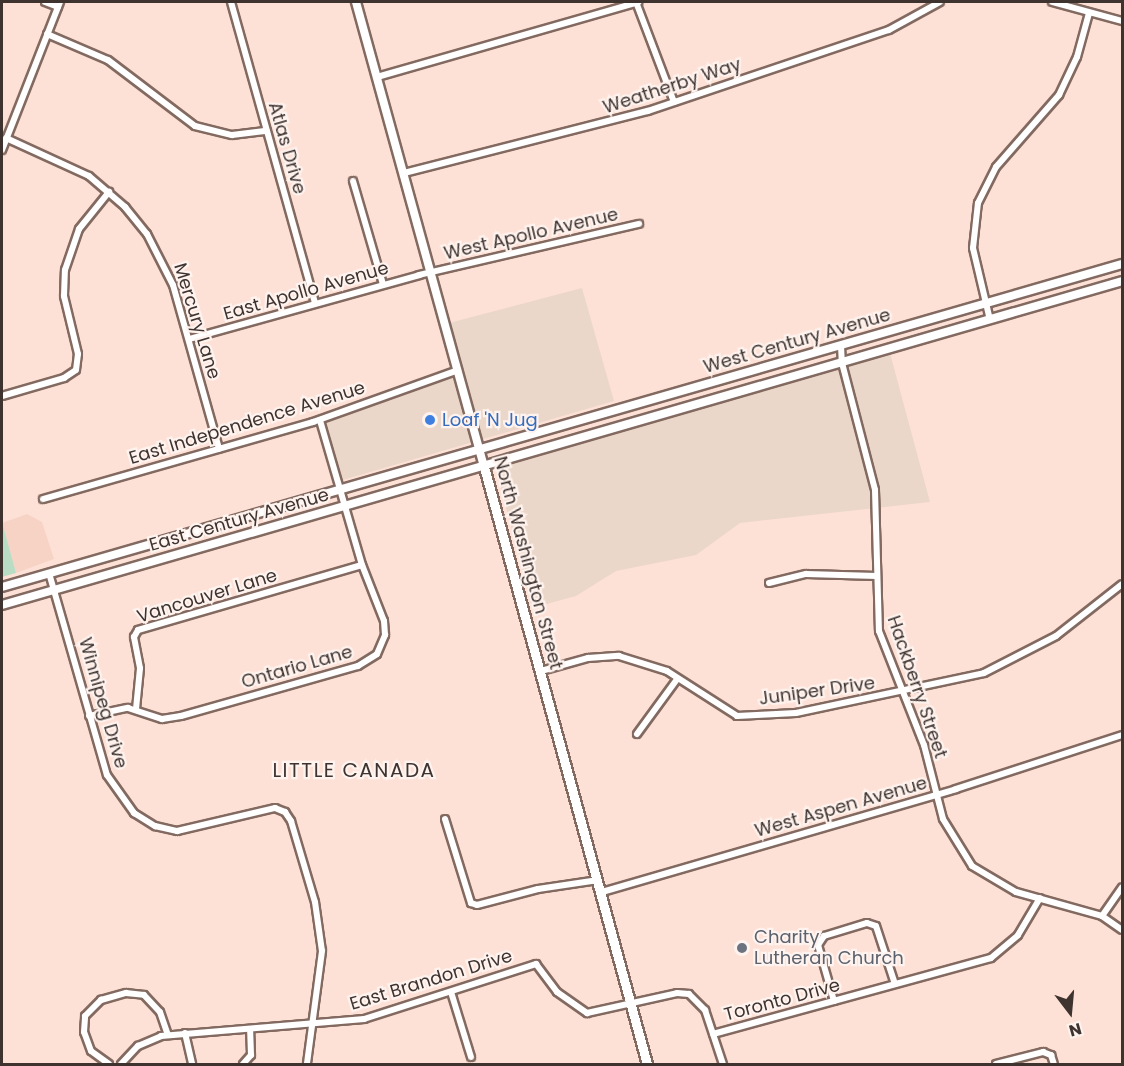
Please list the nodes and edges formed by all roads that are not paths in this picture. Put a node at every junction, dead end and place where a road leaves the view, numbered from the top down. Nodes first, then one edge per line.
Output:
1 (45, 2) edge
2 (231, 2) edge
3 (356, 2) edge
4 (637, 2) edge
5 (940, 2) edge
6 (1052, 2) edge
7 (59, 4) edge
8 (1089, 13) junction
9 (1122, 21) edge
10 (47, 34) junction
11 (377, 77) junction
12 (674, 102) junction
13 (267, 131) junction
14 (6, 138) junction
15 (2, 150) edge
16 (404, 173) junction
17 (353, 181) dead end
18 (109, 192) junction
19 (639, 224) dead end
20 (1122, 264) edge
21 (431, 273) junction
22 (1122, 281) edge
23 (383, 284) junction
24 (315, 303) junction
25 (987, 303) junction
26 (990, 320) junction
27 (189, 339) junction
28 (842, 346) junction
29 (842, 363) junction
30 (458, 370) junction
31 (2, 396) edge
32 (320, 420) junction
33 (219, 449) junction
34 (480, 451) junction
35 (484, 467) junction
36 (341, 490) junction
37 (43, 499) dead end
38 (346, 507) junction
39 (362, 565) junction
40 (49, 573) junction
41 (877, 576) junction
42 (769, 583) dead end
43 (1122, 585) edge
44 (2, 587) edge
45 (54, 590) junction
46 (2, 605) edge
47 (541, 671) junction
48 (678, 678) junction
49 (903, 693) junction
50 (136, 709) junction
51 (89, 716) junction
52 (638, 734) dead end
53 (1122, 735) edge
54 (936, 795) junction
55 (445, 819) dead end
56 (598, 880) junction
57 (1122, 887) edge
58 (602, 892) junction
59 (1040, 898) junction
60 (1102, 916) junction
61 (1122, 930) edge
62 (896, 984) junction
63 (451, 992) junction
64 (834, 1001) junction
65 (630, 1005) junction
66 (313, 1026) junction
67 (250, 1029) junction
68 (185, 1033) junction
69 (713, 1034) junction
70 (168, 1035) junction
71 (471, 1057) dead end
72 (109, 1065) edge
73 (121, 1065) edge
74 (192, 1065) edge
75 (243, 1065) edge
76 (307, 1065) edge
77 (647, 1065) edge
78 (723, 1065) edge
79 (996, 1065) edge
80 (1054, 1065) edge

1 - 7 street
2 - 13 street, Atlas Drive
3 - 11 main road, North Washington Street
4 - 11 street
4 - 12 street
5 - 12 street, Weatherby Way
6 - 8 street
7 - 10 street
8 - 9 street
8 - 25 street
10 - 13 street
10 - 14 street
11 - 16 main road, North Washington Street
12 - 16 street, Weatherby Way
13 - 24 street, Atlas Drive
14 - 15 street
14 - 18 street, Mercury Lane
16 - 21 main road, North Washington Street
17 - 23 street
18 - 27 street, Mercury Lane
18 - 31 street
19 - 21 street, West Apollo Avenue
20 - 25 main road, West Century Avenue
21 - 23 street, East Apollo Avenue
21 - 30 main road, North Washington Street
22 - 26 main road, West Century Avenue
23 - 24 street, East Apollo Avenue
24 - 27 street, East Apollo Avenue
25 - 26 street
25 - 28 main road, West Century Avenue
26 - 29 main road, West Century Avenue
27 - 33 street, Mercury Lane
28 - 29 street, Hackberry Street
28 - 34 main road, West Century Avenue
29 - 35 main road, West Century Avenue
29 - 41 street, Hackberry Street
30 - 32 street, East Independence Avenue
30 - 34 main road, North Washington Street
32 - 33 street, East Independence Avenue
32 - 36 street, Ontario Lane
33 - 37 street, East Independence Avenue
34 - 35 main road, North Washington Street
34 - 36 main road, East Century Avenue
35 - 38 main road, East Century Avenue
35 - 47 main road, North Washington Street
36 - 38 street, Ontario Lane
36 - 40 main road, East Century Avenue
38 - 39 street, Ontario Lane
38 - 45 main road, East Century Avenue
39 - 50 street, Vancouver Lane
39 - 50 street, Ontario Lane
40 - 44 main road, East Century Avenue
40 - 45 street, Winnipeg Drive
41 - 42 street
41 - 49 street, Hackberry Street
43 - 49 street, Juniper Drive
45 - 46 main road, East Century Avenue
45 - 51 street, Winnipeg Drive
47 - 48 street, Juniper Drive
47 - 56 main road, North Washington Street
48 - 49 street, Juniper Drive
48 - 52 street
49 - 54 street, Hackberry Street
50 - 51 street, Ontario Lane
51 - 66 street, Winnipeg Drive
53 - 54 street, West Aspen Avenue
54 - 58 street, West Aspen Avenue
54 - 59 street, Hackberry Street
55 - 56 street
56 - 58 main road, North Washington Street
57 - 60 street
58 - 65 main road, North Washington Street
59 - 60 street, Hackberry Street
59 - 62 street, Toronto Drive
60 - 61 street, Hackberry Street
62 - 64 street, Toronto Drive
62 - 64 street
63 - 65 street, East Brandon Drive
63 - 66 street, East Brandon Drive
63 - 71 street
64 - 69 street, Toronto Drive
65 - 69 street
65 - 77 main road, North Washington Street
66 - 67 street, East Brandon Drive
66 - 76 street, Winnipeg Drive
67 - 68 street, East Brandon Drive
67 - 75 street
68 - 70 street, East Brandon Drive
68 - 74 street
69 - 78 street
70 - 72 street
70 - 73 street, East Brandon Drive
79 - 80 street

